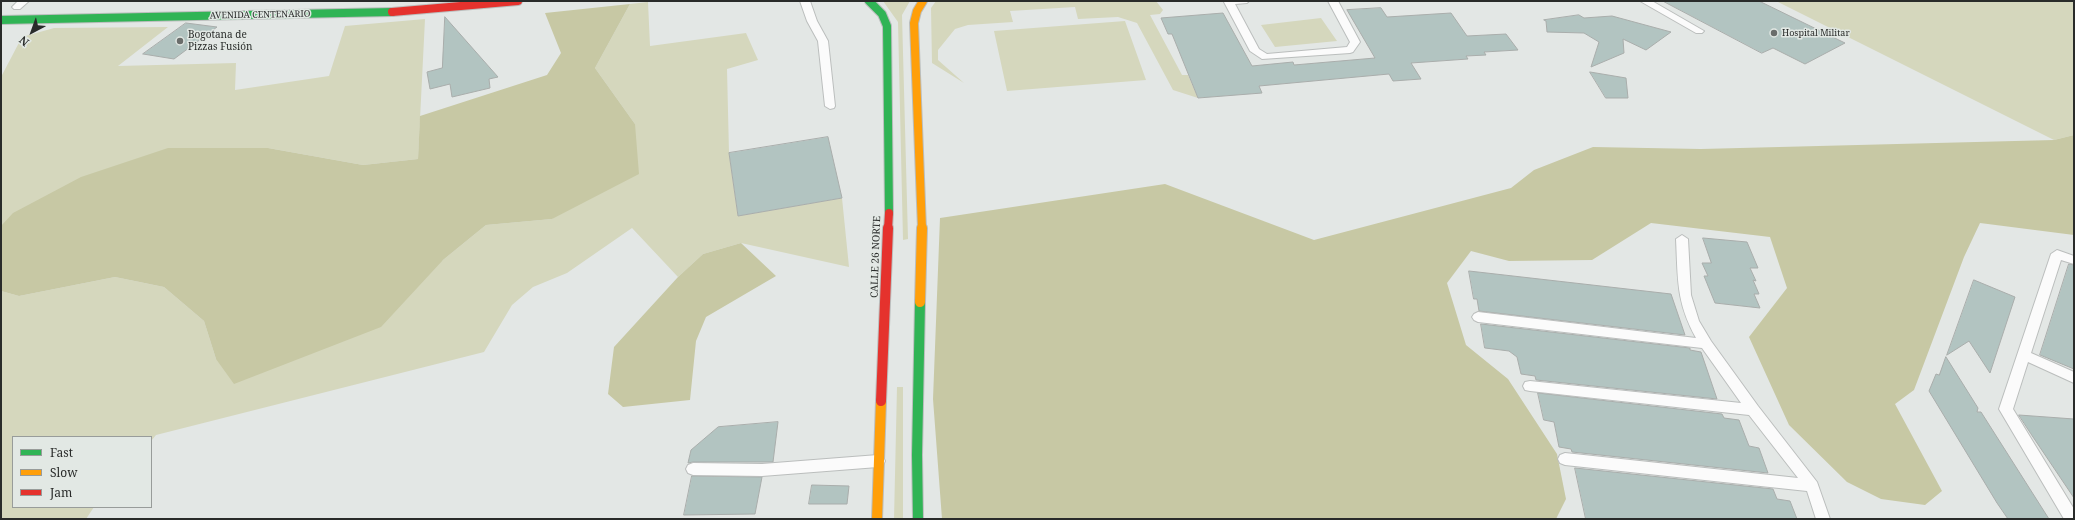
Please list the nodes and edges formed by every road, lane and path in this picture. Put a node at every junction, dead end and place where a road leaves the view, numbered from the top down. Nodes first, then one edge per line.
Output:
1 (518, 1) edge
2 (805, 1) edge
3 (869, 1) edge
4 (923, 1) edge
5 (1244, 1) edge
6 (1333, 1) edge
7 (1645, 1) edge
8 (1229, 2) edge
9 (59, 16) junction
10 (1, 20) edge
11 (22, 30) dead end
12 (1699, 31) dead end
13 (830, 106) dead end
14 (1682, 239) dead end
15 (2074, 260) edge
16 (1478, 317) dead end
17 (1706, 344) junction
18 (2024, 355) junction
19 (2074, 378) edge
20 (1530, 386) dead end
21 (1753, 410) junction
22 (878, 459) junction
23 (1565, 459) dead end
24 (693, 469) dead end
25 (1812, 486) junction
26 (877, 519) edge
27 (918, 519) edge
28 (1823, 519) edge
29 (2072, 519) edge

1 - 9 street, AVENIDA CENTENARIO
2 - 13 lane
3 - 22 street, CALLE 26 NORTE
4 - 27 street
5 - 8 lane
6 - 8 lane
7 - 12 lane
9 - 10 street, AVENIDA CENTENARIO
9 - 11 street
14 - 17 lane
15 - 18 lane
16 - 17 lane
17 - 21 lane
18 - 19 lane
18 - 29 lane
20 - 21 lane
21 - 25 lane
22 - 24 lane
22 - 26 street, CALLE 26 NORTE
23 - 25 lane
25 - 28 lane

